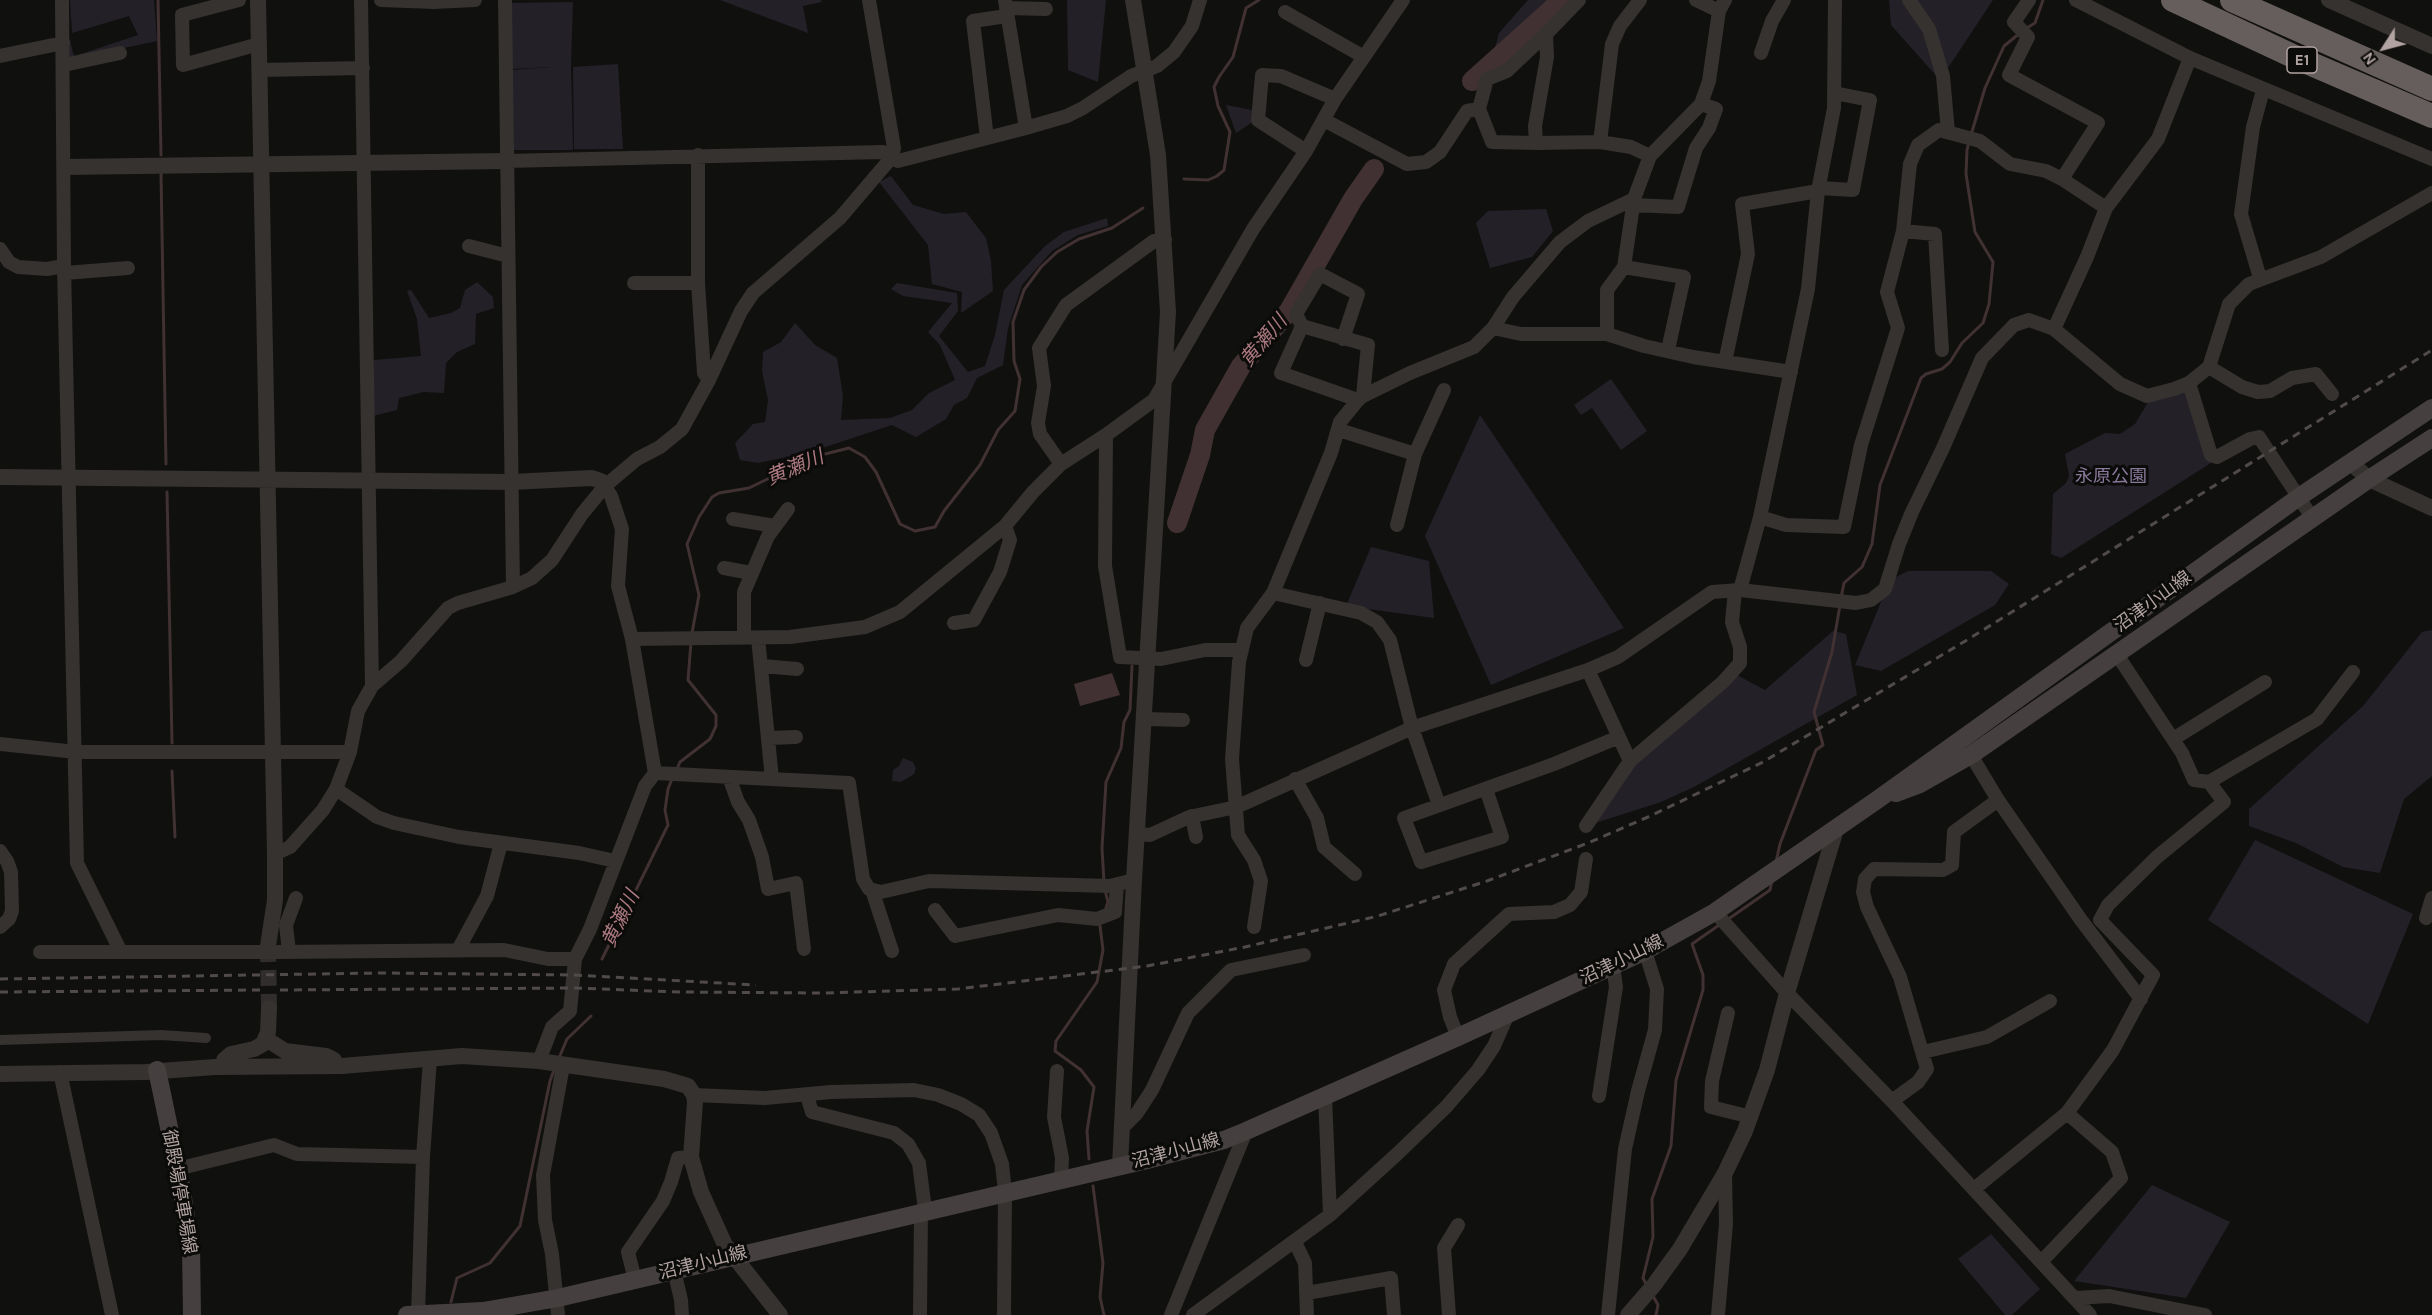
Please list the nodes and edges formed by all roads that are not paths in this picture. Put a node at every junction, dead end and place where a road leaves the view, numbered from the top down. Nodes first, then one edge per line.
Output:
1 (62, 0) edge
2 (239, 0) edge
3 (258, 0) edge
4 (361, 0) edge
5 (381, 0) edge
6 (475, 0) edge
7 (504, 0) edge
8 (869, 0) edge
9 (1133, 0) edge
10 (1200, 0) edge
11 (1403, 0) edge
12 (1580, 0) edge
13 (1640, 0) edge
14 (1695, 0) edge
15 (1784, 0) edge
16 (1835, 0) edge
17 (1908, 0) edge
18 (2029, 0) edge
19 (2076, 0) edge
20 (2173, 0) edge
21 (2232, 0) edge
22 (2329, 0) edge
23 (1722, 5) edge
24 (1006, 8) edge
25 (1046, 9) dead end
26 (1285, 12) dead end
27 (1546, 34) junction
28 (63, 43) junction
29 (259, 44) junction
30 (2432, 46) edge
31 (120, 52) dead end
32 (1761, 53) dead end
33 (0, 56) edge
34 (1364, 57) junction
35 (2190, 58) junction
36 (64, 65) junction
37 (363, 68) junction
38 (260, 70) junction
39 (1144, 70) junction
40 (2432, 89) edge
41 (2263, 90) junction
42 (1834, 93) junction
43 (1335, 99) junction
44 (1701, 104) junction
45 (1479, 109) junction
46 (2432, 116) edge
47 (1324, 120) junction
48 (1026, 128) junction
49 (1948, 132) junction
50 (987, 138) junction
51 (1536, 142) junction
52 (1600, 142) junction
53 (1306, 151) junction
54 (699, 155) junction
55 (1650, 156) junction
56 (892, 157) junction
57 (2432, 159) edge
58 (506, 161) junction
59 (365, 163) junction
60 (261, 164) junction
61 (65, 167) junction
62 (2062, 178) junction
63 (1818, 189) junction
64 (2432, 193) edge
65 (1633, 202) junction
66 (2106, 208) junction
67 (1903, 231) junction
68 (1165, 240) junction
69 (469, 246) dead end
70 (0, 249) edge
71 (508, 255) junction
72 (1624, 267) junction
73 (128, 268) dead end
74 (65, 269) junction
75 (2260, 278) junction
76 (634, 283) dead end
77 (698, 283) junction
78 (1302, 326) junction
79 (1493, 328) junction
80 (2054, 329) junction
81 (1607, 333) junction
82 (1343, 339) junction
83 (1668, 350) junction
84 (1942, 350) dead end
85 (1725, 362) junction
86 (2209, 367) junction
87 (1791, 372) junction
88 (709, 380) junction
89 (1165, 382) junction
90 (2189, 383) junction
91 (1444, 390) dead end
92 (2332, 394) dead end
93 (1360, 398) junction
94 (2432, 408) edge
95 (1339, 430) junction
96 (1106, 435) junction
97 (2432, 438) edge
98 (1415, 454) junction
99 (2350, 462) junction
100 (1061, 464) junction
101 (0, 477) edge
102 (70, 478) junction
103 (267, 479) junction
104 (2369, 479) junction
105 (369, 481) junction
106 (511, 482) junction
107 (605, 486) junction
108 (2299, 497) junction
109 (2432, 508) edge
110 (788, 509) dead end
111 (1760, 517) junction
112 (733, 519) dead end
113 (2313, 519) junction
114 (1396, 525) dead end
115 (775, 526) junction
116 (1005, 526) junction
117 (724, 568) dead end
118 (750, 573) junction
119 (513, 587) junction
120 (1737, 590) junction
121 (1274, 593) junction
122 (1320, 603) junction
123 (954, 623) dead end
124 (751, 638) junction
125 (632, 639) junction
126 (1242, 650) junction
127 (2116, 653) junction
128 (1148, 659) junction
129 (1306, 660) dead end
130 (763, 666) junction
131 (797, 669) dead end
132 (1588, 670) junction
133 (2353, 672) dead end
134 (2265, 682) dead end
135 (372, 686) junction
136 (1145, 719) junction
137 (1183, 720) dead end
138 (1412, 728) junction
139 (796, 737) dead end
140 (1619, 737) junction
141 (769, 738) junction
142 (2173, 740) junction
143 (0, 744) edge
144 (274, 750) junction
145 (76, 752) junction
146 (351, 752) junction
147 (1971, 755) junction
148 (1630, 761) junction
149 (660, 773) junction
150 (729, 777) junction
151 (772, 779) junction
152 (1294, 779) junction
153 (2209, 782) junction
154 (336, 789) junction
155 (1486, 789) junction
156 (1877, 800) junction
157 (1998, 800) junction
158 (1439, 805) junction
159 (1236, 807) junction
160 (1191, 816) junction
161 (1586, 826) dead end
162 (1836, 829) junction
163 (1137, 834) junction
164 (1197, 837) dead end
165 (501, 843) junction
166 (0, 852) edge
167 (275, 854) junction
168 (1586, 859) dead end
169 (615, 861) junction
170 (1355, 874) dead end
171 (1134, 880) junction
172 (1107, 885) junction
173 (872, 890) junction
174 (296, 898) dead end
175 (2432, 898) edge
176 (935, 910) dead end
177 (1715, 912) junction
178 (281, 915) junction
179 (2426, 918) dead end
180 (0, 927) edge
181 (1254, 927) dead end
182 (804, 949) dead end
183 (459, 950) junction
184 (273, 951) junction
185 (892, 951) dead end
186 (1646, 951) junction
187 (40, 952) dead end
188 (121, 952) junction
189 (1304, 955) dead end
190 (575, 959) junction
191 (1613, 966) junction
192 (1787, 993) junction
193 (2141, 999) junction
194 (2050, 1001) dead end
195 (269, 1008) tunnel mouth
196 (1728, 1012) dead end
197 (1508, 1014) junction
198 (1458, 1037) junction
199 (206, 1038) dead end
200 (266, 1039) junction
201 (0, 1040) edge
202 (1923, 1052) junction
203 (430, 1059) junction
204 (220, 1063) junction
205 (550, 1063) junction
206 (342, 1066) junction
207 (157, 1070) junction
208 (1058, 1071) dead end
209 (60, 1072) junction
210 (0, 1074) edge
211 (694, 1095) junction
212 (807, 1096) junction
213 (1325, 1096) junction
214 (1599, 1096) dead end
215 (1892, 1101) junction
216 (2067, 1113) junction
217 (1751, 1117) junction
218 (1123, 1127) junction
219 (1246, 1131) junction
220 (423, 1156) junction
221 (691, 1157) junction
222 (1120, 1166) junction
223 (177, 1169) junction
224 (1725, 1173) junction
225 (1061, 1180) junction
226 (1974, 1189) junction
227 (1005, 1192) junction
228 (923, 1211) junction
229 (1330, 1215) junction
230 (1458, 1225) dead end
231 (1295, 1242) junction
232 (732, 1256) junction
233 (2041, 1262) junction
234 (674, 1270) junction
235 (635, 1280) junction
236 (1307, 1293) junction
237 (2075, 1298) junction
238 (558, 1306) edge
239 (418, 1314) edge
240 (112, 1315) edge
241 (192, 1315) edge
242 (407, 1315) edge
243 (682, 1315) edge
244 (780, 1315) edge
245 (920, 1315) edge
246 (1004, 1315) edge
247 (1171, 1315) edge
248 (1193, 1315) edge
249 (1307, 1315) edge
250 (1394, 1315) edge
251 (1449, 1315) edge
252 (1608, 1315) edge
253 (1628, 1315) edge
254 (1718, 1315) edge
255 (2091, 1315) edge
256 (2205, 1315) edge

1 - 28 street
2 - 29 street
3 - 29 street
4 - 37 street
5 - 6 street
7 - 58 street
8 - 56 street
9 - 39 street
10 - 39 street
11 - 34 street
12 - 27 street
13 - 52 street
14 - 23 street
15 - 32 street
16 - 42 street
17 - 49 street
18 - 62 street
19 - 35 street
20 - 46 highway, E1
21 - 40 highway, E1
22 - 30 street
23 - 44 street
24 - 25 street
24 - 48 street
24 - 50 street
26 - 34 street
27 - 45 street
27 - 51 street
28 - 33 street
28 - 36 street
29 - 38 street
31 - 36 street
34 - 43 street
35 - 41 street
35 - 66 street
36 - 61 street
37 - 38 street
37 - 59 street
38 - 60 street
39 - 48 street
39 - 68 street
41 - 57 street
41 - 75 street
42 - 63 street
42 - 63 street
43 - 47 street
43 - 53 street
44 - 55 street
44 - 65 street
45 - 47 street
45 - 51 street
47 - 53 street
48 - 50 street
49 - 62 street
49 - 67 street
50 - 56 street
51 - 52 street
52 - 55 street
53 - 89 street
54 - 56 street
54 - 58 street
54 - 77 street
55 - 65 street
56 - 88 street
58 - 59 street
58 - 71 street
59 - 60 street
59 - 105 street
60 - 61 street
60 - 103 street
61 - 74 street
62 - 66 street
63 - 85 street
63 - 87 street
64 - 75 street
65 - 72 street
65 - 79 street
66 - 80 street
67 - 84 street
67 - 111 street
68 - 89 street
68 - 100 street
69 - 71 street
70 - 74 street
71 - 106 street
72 - 81 street
72 - 83 street
73 - 74 street
74 - 102 street
75 - 86 street
76 - 77 street
77 - 88 street
78 - 82 street
78 - 82 street
78 - 93 street
79 - 81 street
79 - 93 street
80 - 90 street
80 - 120 street
81 - 83 street
82 - 93 street
83 - 85 street
85 - 87 street
86 - 90 street
86 - 92 street
87 - 111 street
88 - 107 street
89 - 96 street
89 - 128 street
90 - 108 street
91 - 98 street
93 - 95 street
94 - 99 main road, 沼津小山線
95 - 98 street
95 - 121 street
96 - 100 street
96 - 128 street
97 - 104 main road, 沼津小山線
98 - 114 street
99 - 104 street
99 - 108 main road, 沼津小山線
100 - 116 street
101 - 102 street
102 - 103 street
102 - 145 street
103 - 105 street
103 - 144 street
104 - 109 street
104 - 113 main road, 沼津小山線
105 - 106 street
105 - 135 street
106 - 107 street
106 - 119 street
107 - 119 street
107 - 125 street
108 - 113 street
108 - 156 main road, 沼津小山線
110 - 115 street
111 - 120 street
112 - 115 street
113 - 127 main road, 沼津小山線
115 - 118 street
116 - 123 street
116 - 124 street
117 - 118 street
118 - 124 street
119 - 135 street
120 - 132 street
120 - 148 street
121 - 122 street
121 - 126 street
122 - 129 street
122 - 138 street
124 - 125 street
124 - 130 street
125 - 149 street
126 - 128 street
126 - 159 street
127 - 142 street
127 - 147 main road, 沼津小山線
128 - 136 street
130 - 131 street
130 - 141 street
132 - 138 street
132 - 140 street
133 - 153 street
134 - 142 street
135 - 146 street
136 - 137 street
136 - 163 street
138 - 152 street
138 - 158 street
139 - 141 street
140 - 148 street
140 - 155 street
141 - 151 street
142 - 153 street
143 - 145 street
144 - 145 street
144 - 146 street
144 - 167 street
145 - 188 street
146 - 154 street
147 - 156 main road, 沼津小山線
147 - 157 street
148 - 161 street
149 - 150 street
149 - 169 street
150 - 151 street
150 - 182 street
151 - 173 street
152 - 159 street
152 - 170 street
153 - 193 street
154 - 165 street
154 - 167 street
155 - 158 street
155 - 158 street
156 - 162 main road, 沼津小山線
157 - 193 street
157 - 202 street
159 - 160 street
159 - 181 street
160 - 163 street
160 - 164 street
162 - 177 main road, 沼津小山線
162 - 192 street
163 - 171 street
165 - 169 street
165 - 183 street
166 - 180 street
167 - 178 street
168 - 198 street
169 - 190 street
171 - 172 street
171 - 218 street
172 - 173 street
172 - 176 street
173 - 185 street
174 - 178 street
175 - 179 street
177 - 186 main road, 沼津小山線
177 - 192 street
178 - 184 street
183 - 184 street
183 - 190 street
184 - 188 street
186 - 191 main road, 沼津小山線
186 - 252 street
187 - 188 street
189 - 218 street
190 - 205 street
191 - 197 main road, 沼津小山線
191 - 214 street
192 - 215 street
192 - 217 street
193 - 216 street
194 - 202 street
195 - 200 street
196 - 217 street
197 - 198 main road, 沼津小山線
197 - 229 street
198 - 213 main road, 沼津小山線
199 - 201 street
200 - 204 street
200 - 206 street
202 - 215 street
203 - 205 street
203 - 206 street
203 - 220 street
204 - 206 street
204 - 207 street
205 - 211 street
205 - 238 street
207 - 209 street
207 - 223 main road, 御殿場停車場線
208 - 225 street
209 - 210 street
209 - 240 street
211 - 212 street
211 - 221 street
212 - 227 street
212 - 228 street
213 - 219 main road, 沼津小山線
213 - 229 street
215 - 226 street
216 - 226 street
216 - 233 street
217 - 224 street
218 - 222 street
219 - 222 main road, 沼津小山線
219 - 247 street
220 - 223 street
220 - 239 street
221 - 232 street
221 - 235 street
222 - 225 main road, 沼津小山線
223 - 241 main road, 御殿場停車場線
224 - 253 street
224 - 254 street
225 - 227 main road, 沼津小山線
226 - 233 street
227 - 228 main road, 沼津小山線
227 - 246 street
228 - 232 main road, 沼津小山線
228 - 245 street
229 - 231 street
230 - 251 street
231 - 236 street
231 - 248 street
232 - 234 main road, 沼津小山線
232 - 244 street
233 - 237 street
234 - 235 main road, 沼津小山線
234 - 243 street
235 - 238 main road, 沼津小山線
236 - 249 street
236 - 250 street
237 - 255 street
237 - 256 street
238 - 239 main road, 沼津小山線
239 - 242 main road, 沼津小山線

